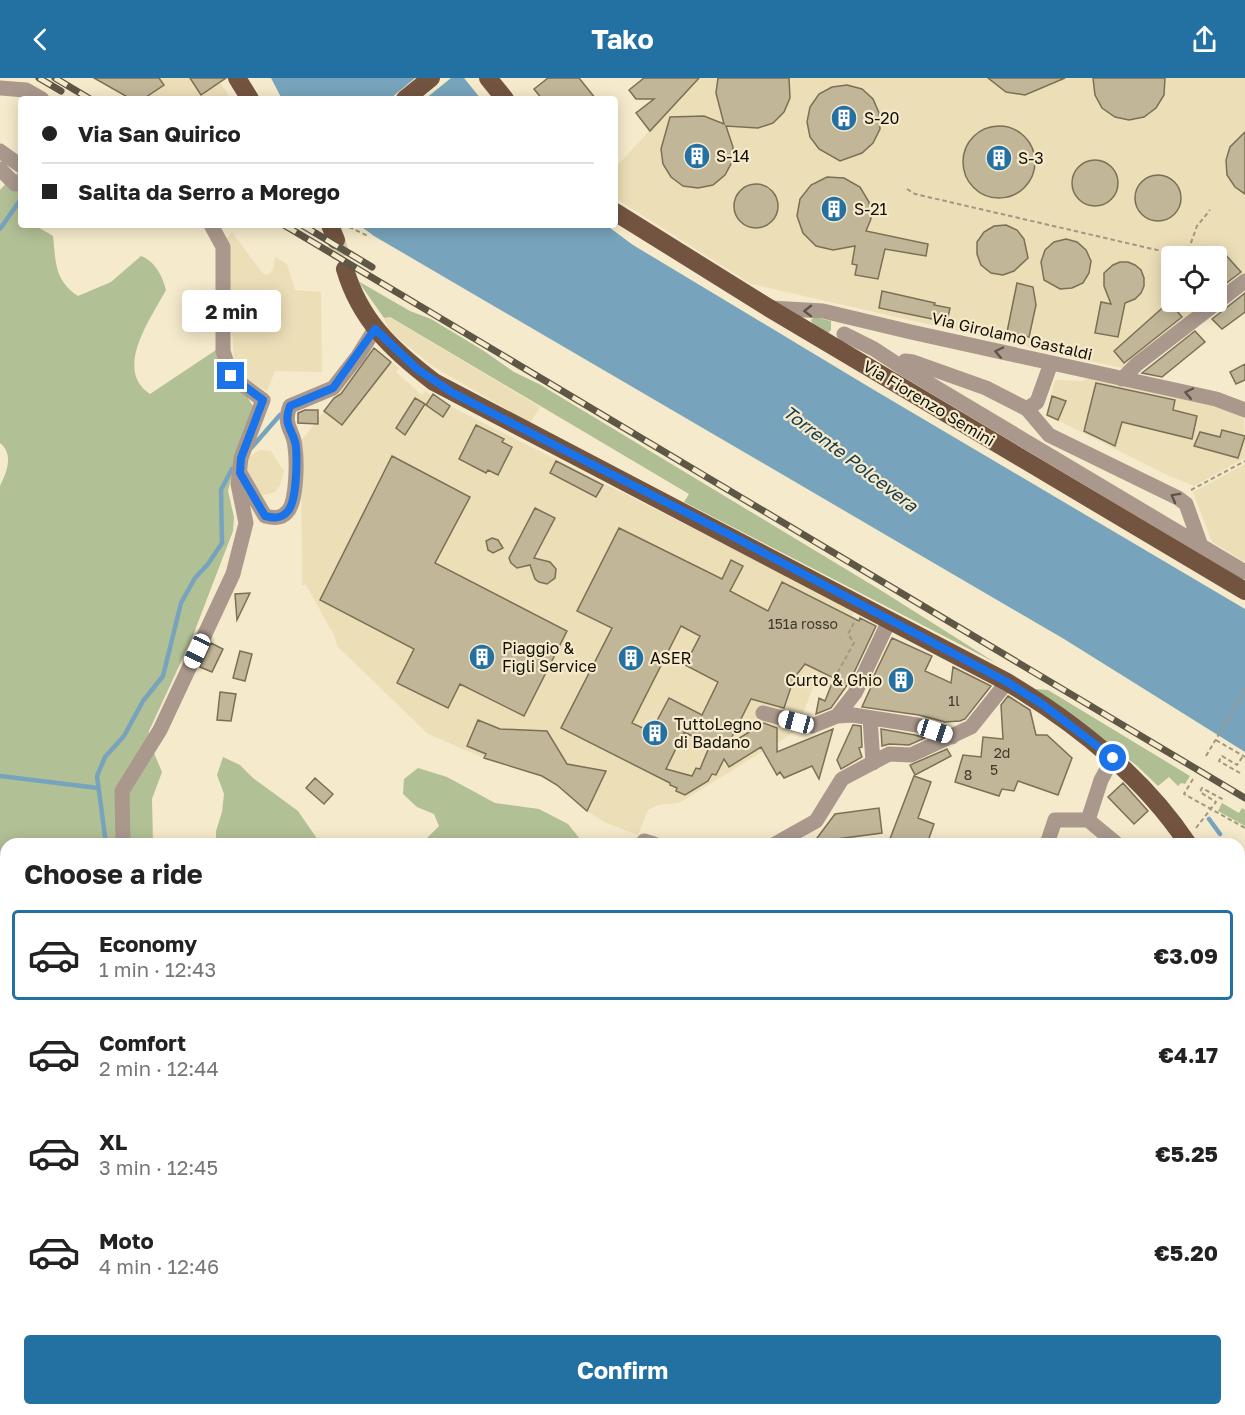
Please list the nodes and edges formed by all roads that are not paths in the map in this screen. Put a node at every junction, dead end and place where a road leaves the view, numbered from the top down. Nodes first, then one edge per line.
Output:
1 (237, 78) edge
2 (431, 78) edge
3 (488, 78) edge
4 (0, 88) edge
5 (37, 96) edge
6 (248, 96) edge
7 (409, 96) edge
8 (503, 96) edge
9 (0, 151) edge
10 (18, 164) edge
11 (0, 169) edge
12 (15, 184) dead end
13 (618, 214) edge
14 (213, 228) edge
15 (345, 269) tunnel mouth
16 (1245, 281) edge
17 (769, 308) junction
18 (856, 319) junction
19 (375, 329) junction
20 (844, 334) junction
21 (846, 353) junction
22 (1052, 363) junction
23 (903, 368) junction
24 (1122, 379) junction
25 (1027, 409) junction
26 (1245, 410) edge
27 (240, 473) junction
28 (1201, 546) junction
29 (1245, 572) edge
30 (1245, 591) edge
31 (889, 621) junction
32 (1007, 682) junction
33 (763, 713) dead end
34 (837, 716) junction
35 (870, 718) junction
36 (952, 736) junction
37 (1113, 758) junction
38 (873, 763) junction
39 (1088, 820) junction
40 (1192, 837) edge
41 (123, 838) edge
42 (786, 838) edge
43 (1049, 838) edge
44 (1110, 838) edge

1 - 6 main road
2 - 7 main road
3 - 8 main road
4 - 5 street
9 - 10 street
11 - 12 street
13 - 17 main road, Via Fiorenzo Semini
14 - 27 street
15 - 19 main road
16 - 24 street
18 -> 17 street, Via Girolamo Gastaldi
17 - 21 main road, Via Fiorenzo Semini
18 - 20 street
22 -> 18 street, Via Girolamo Gastaldi
19 - 27 street
19 - 31 main road
20 - 21 street
20 - 23 street
21 - 30 main road, Via Fiorenzo Semini
22 - 24 street, Via Girolamo Gastaldi
22 - 25 street
23 - 25 street
23 - 28 street
26 -> 24 street, Via Girolamo Gastaldi
28 -> 25 street
27 - 41 street
28 - 29 street
31 - 32 main road
31 - 34 street
32 - 36 street
32 - 37 main road
33 - 34 street
34 - 35 street
35 - 36 street
35 - 38 street
36 - 38 street
37 - 39 street
37 - 40 main road
38 - 42 street
39 - 43 street
39 - 44 street

